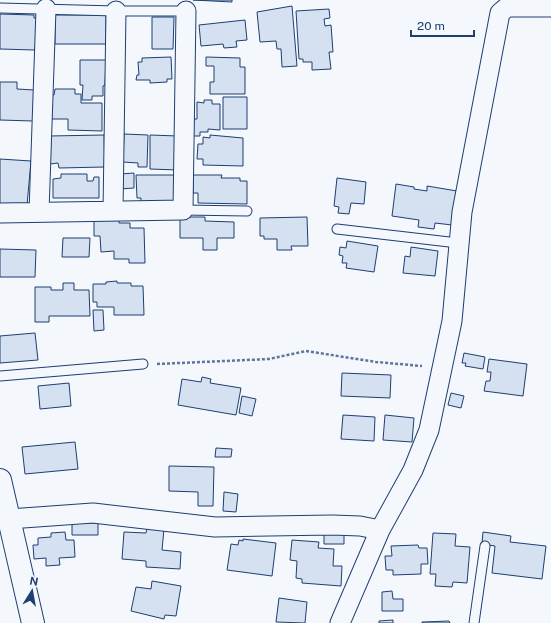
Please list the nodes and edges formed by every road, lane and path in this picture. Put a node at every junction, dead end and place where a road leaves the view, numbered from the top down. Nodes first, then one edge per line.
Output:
1 (0, 8) edge
2 (551, 8) edge
3 (46, 9) junction
4 (116, 11) junction
5 (186, 11) joint
6 (183, 210) junction
7 (113, 211) junction
8 (247, 211) dead end
9 (39, 212) junction
10 (0, 213) edge
11 (337, 229) dead end
12 (458, 242) junction
13 (143, 364) joint
14 (442, 368) junction
15 (0, 376) edge
16 (0, 480) edge
17 (4, 518) edge
18 (380, 530) junction
19 (485, 546) dead end
20 (33, 623) edge
21 (340, 623) edge
22 (474, 623) edge

1 - 3 lane
2 - 12 street
3 - 4 lane
3 - 9 street
4 - 5 lane
4 - 7 street
5 - 6 street
6 - 7 street
6 - 8 lane
7 - 9 street
9 - 10 street
11 - 12 lane
12 - 14 street
13 - 14 path
13 - 15 lane
14 - 18 street
16 - 17 street
17 - 18 street
17 - 20 street
18 - 21 street
19 - 22 lane

